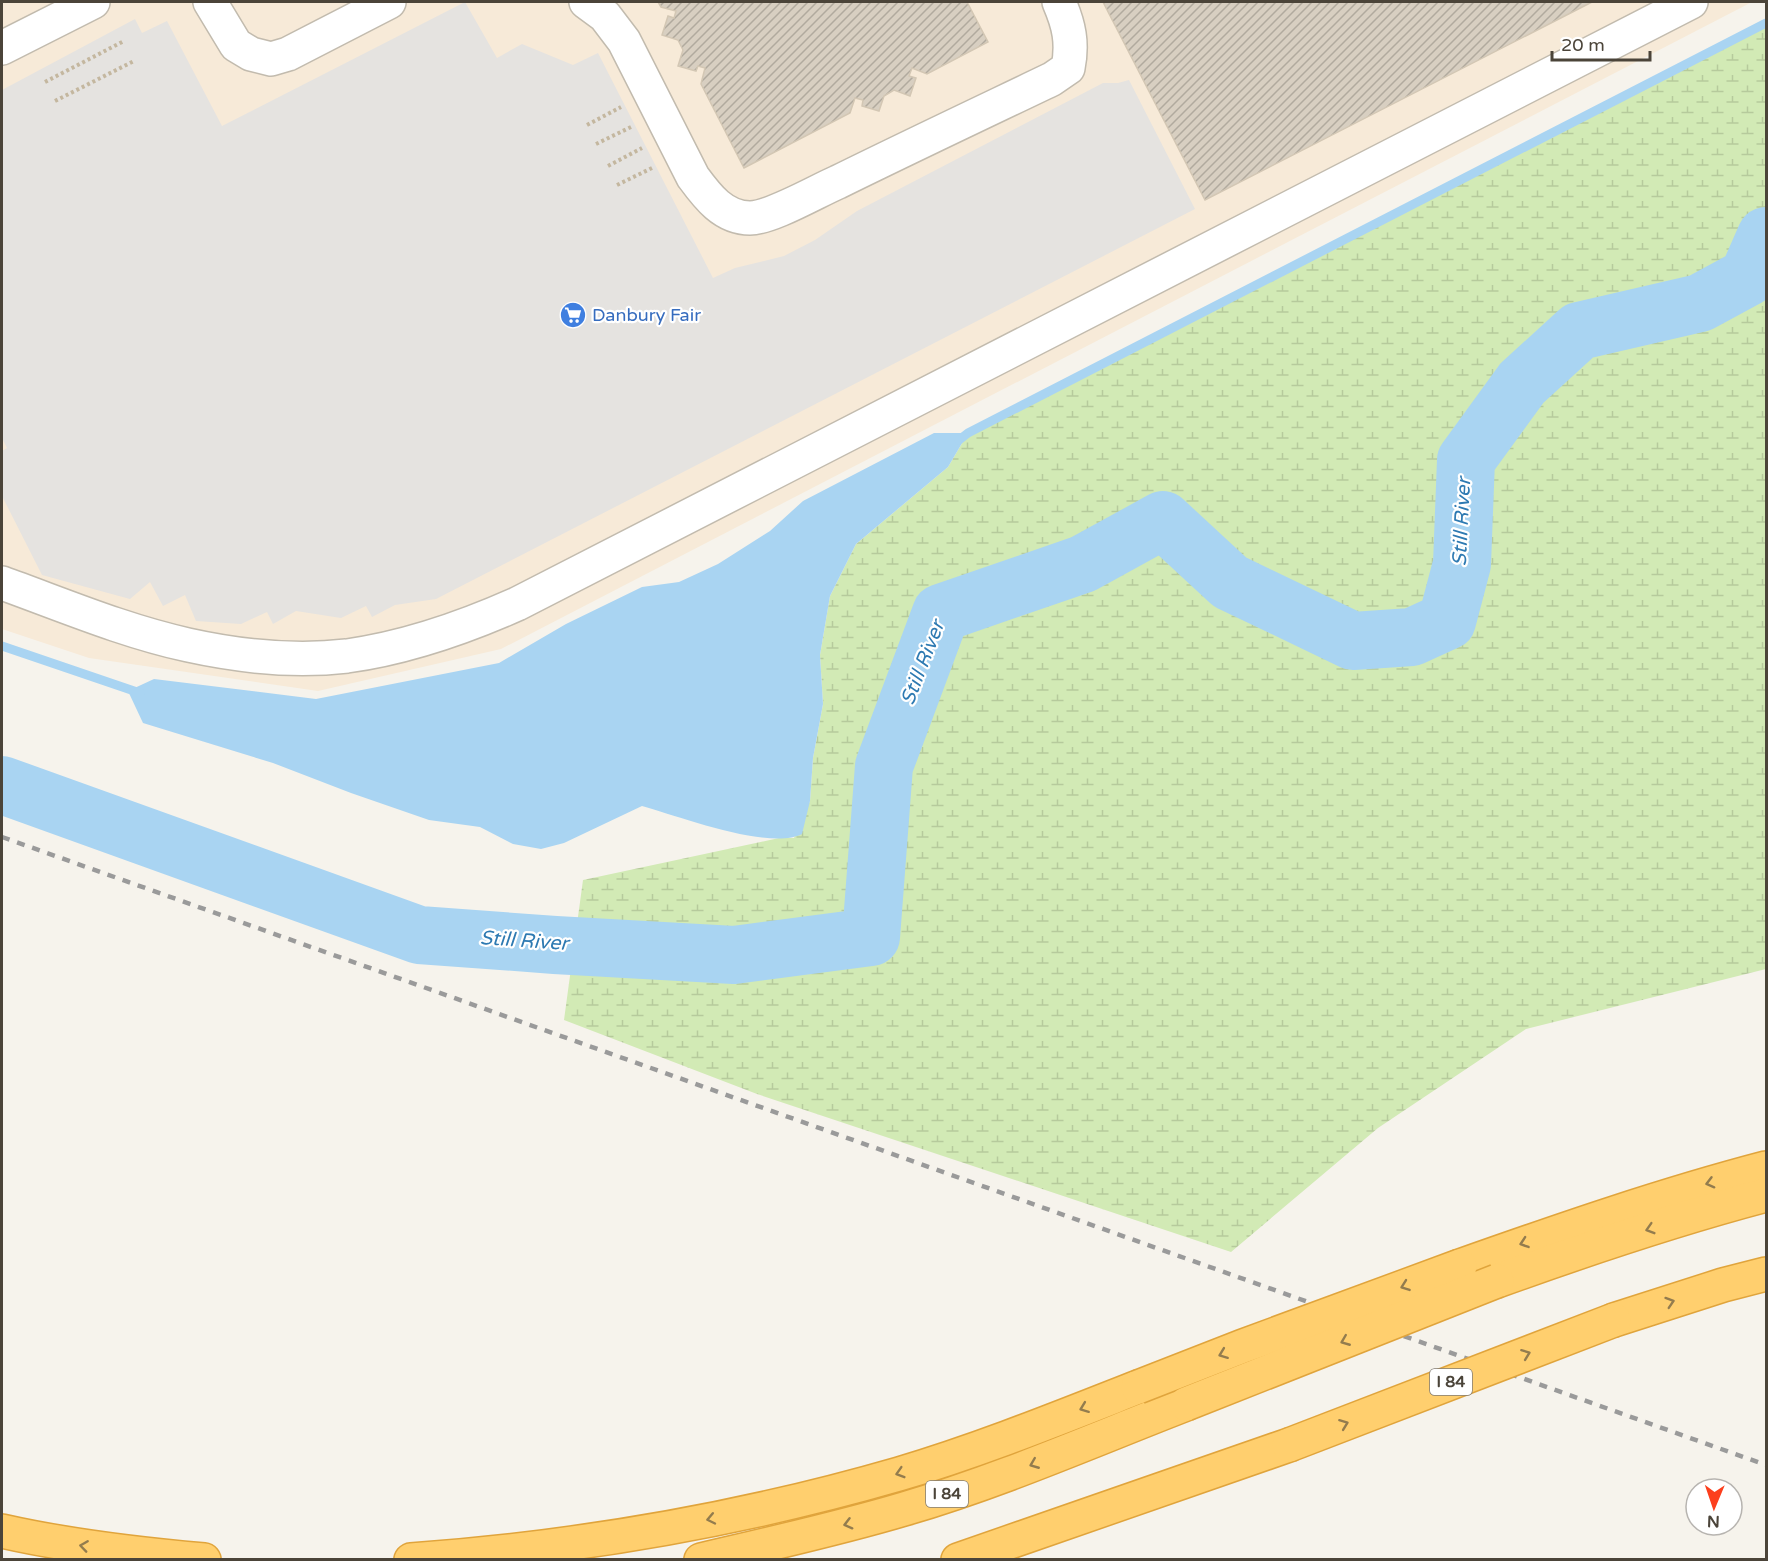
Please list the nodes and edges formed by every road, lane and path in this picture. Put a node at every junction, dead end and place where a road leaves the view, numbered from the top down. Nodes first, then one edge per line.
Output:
1 (93, 2) edge
2 (210, 2) edge
3 (389, 2) edge
4 (586, 2) edge
5 (1059, 2) edge
6 (1691, 2) edge
7 (124, 41) dead end
8 (2, 48) edge
9 (134, 61) dead end
10 (45, 82) dead end
11 (55, 101) dead end
12 (625, 105) dead end
13 (587, 125) dead end
14 (634, 125) dead end
15 (596, 144) dead end
16 (646, 146) dead end
17 (608, 166) dead end
18 (656, 166) dead end
19 (617, 185) dead end
20 (2, 583) edge
21 (1767, 1168) edge
22 (1767, 1196) edge
23 (1767, 1274) edge
24 (1289, 1445) junction
25 (2, 1531) edge
26 (204, 1560) edge
27 (411, 1560) edge
28 (701, 1560) edge
29 (958, 1560) edge
30 (1011, 1560) edge

1 - 8 lane
2 - 3 lane
4 - 5 lane
6 - 20 lane
7 - 10 path
9 - 11 path
12 - 13 path
14 - 15 path
16 - 17 path
18 - 19 path
21 -> 27 highway, bridge
22 -> 28 highway, I 84, bridge
24 -> 23 highway, I 84, bridge
24 - 29 highway
24 - 30 highway, I 84
26 -> 25 highway

